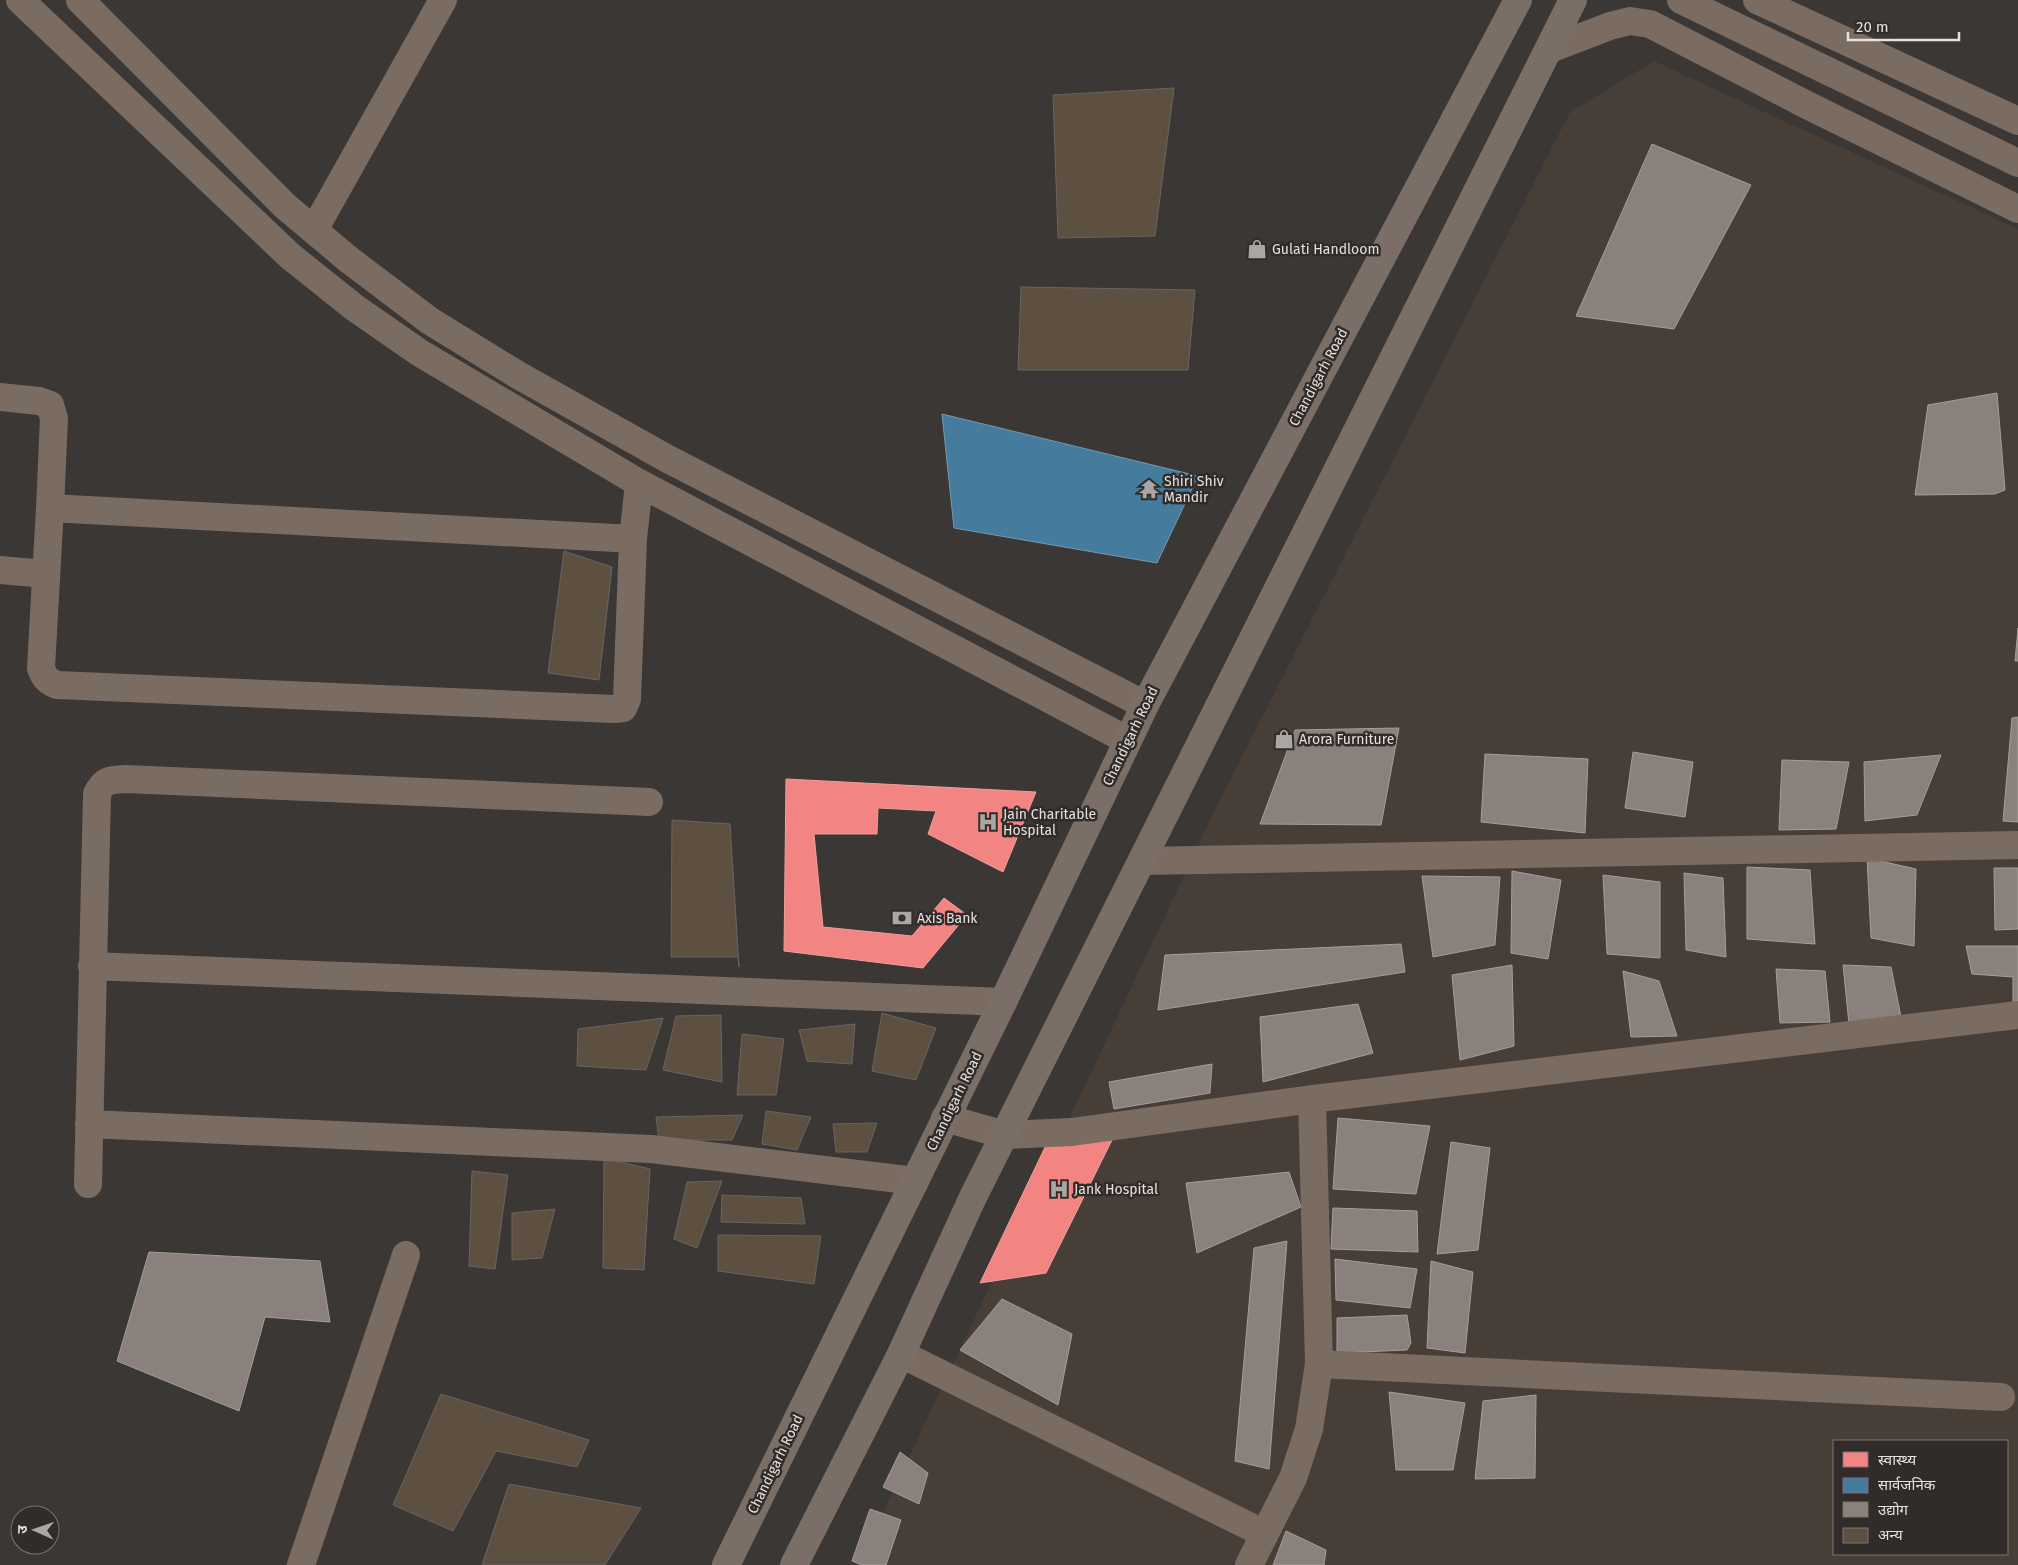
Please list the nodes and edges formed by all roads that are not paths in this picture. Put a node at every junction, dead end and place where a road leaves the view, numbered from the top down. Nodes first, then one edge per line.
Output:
1 (20, 0) edge
2 (80, 0) edge
3 (443, 0) edge
4 (1518, 0) edge
5 (1573, 0) edge
6 (1681, 0) edge
7 (1757, 0) edge
8 (1550, 49) junction
9 (2018, 121) edge
10 (2018, 164) edge
11 (2018, 209) edge
12 (314, 230) junction
13 (0, 397) edge
14 (639, 484) junction
15 (50, 508) junction
16 (633, 539) junction
17 (0, 570) edge
18 (45, 574) junction
19 (1144, 705) junction
20 (1127, 740) junction
21 (649, 802) dead end
22 (2018, 845) edge
23 (1142, 861) junction
24 (92, 966) junction
25 (1002, 1002) junction
26 (2018, 1015) edge
27 (1312, 1099) junction
28 (945, 1118) junction
29 (89, 1124) junction
30 (1005, 1135) junction
31 (915, 1181) junction
32 (88, 1184) dead end
33 (406, 1255) dead end
34 (901, 1354) junction
35 (1319, 1364) junction
36 (2001, 1397) dead end
37 (1265, 1534) junction
38 (301, 1565) edge
39 (726, 1565) edge
40 (794, 1565) edge
41 (1249, 1565) edge

1 - 14 street
2 - 12 street
3 - 12 street
4 - 19 main road, Chandigarh Road
5 - 8 main road
6 - 10 street
7 - 9 street
8 - 11 street
8 - 23 main road
12 - 19 street
13 - 15 street
14 - 16 street
14 - 20 street
15 - 16 street
15 - 18 street
16 - 18 street
17 - 18 street
19 - 20 main road, Chandigarh Road
20 - 25 main road, Chandigarh Road
21 - 24 street
22 - 23 street
23 - 30 main road
24 - 25 street
24 - 29 street
25 - 28 main road, Chandigarh Road
26 - 27 street
27 - 30 street
27 - 35 street
28 - 30 street
28 - 31 main road, Chandigarh Road
29 - 31 street
29 - 32 street
30 - 34 main road
31 - 39 main road, Chandigarh Road
33 - 38 street
34 - 37 street
34 - 40 main road
35 - 36 street
35 - 37 street
37 - 41 street

